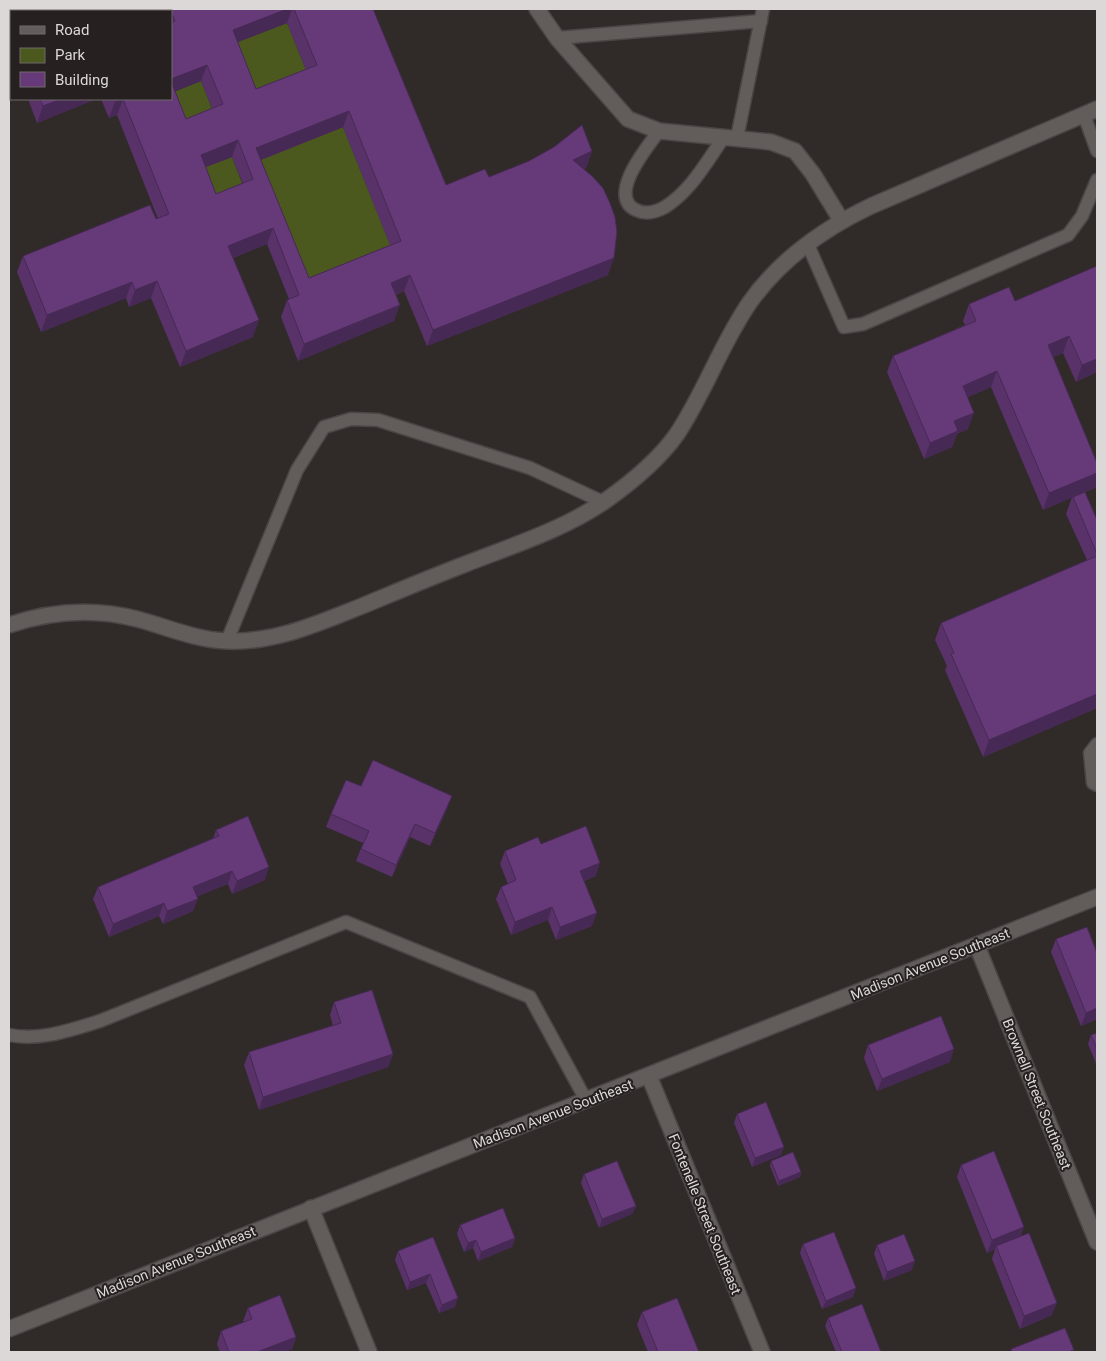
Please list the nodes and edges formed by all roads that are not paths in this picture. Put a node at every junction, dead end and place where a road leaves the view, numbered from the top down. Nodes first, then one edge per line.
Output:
1 (537, 9) edge
2 (762, 15) edge
3 (557, 38) junction
4 (1091, 112) edge
5 (659, 131) junction
6 (730, 137) junction
7 (1097, 151) edge
8 (1097, 180) edge
9 (841, 220) junction
10 (808, 245) junction
11 (603, 502) junction
12 (9, 625) edge
13 (226, 641) junction
14 (1097, 744) edge
15 (1097, 785) edge
16 (1097, 897) edge
17 (977, 946) junction
18 (9, 1035) edge
19 (649, 1076) junction
20 (586, 1100) junction
21 (311, 1208) junction
22 (1097, 1242) edge
23 (9, 1329) edge
24 (369, 1352) edge
25 (762, 1352) edge

1 - 3 street
2 - 3 lane
2 - 6 lane
3 - 5 street
4 - 7 lane
4 - 9 street
5 - 6 street
5 - 6 lane
6 - 9 street
8 - 10 lane
9 - 10 street
10 - 11 street
11 - 13 street
11 - 13 lane
12 - 13 street
14 - 15 lane
16 - 17 street, Madison Avenue Southeast
17 - 19 street, Madison Avenue Southeast
17 - 22 street, Brownell Street Southeast
18 - 20 lane
19 - 20 street, Madison Avenue Southeast
19 - 25 street, Fontenelle Street Southeast
20 - 21 street, Madison Avenue Southeast
21 - 23 street, Madison Avenue Southeast
21 - 24 street

